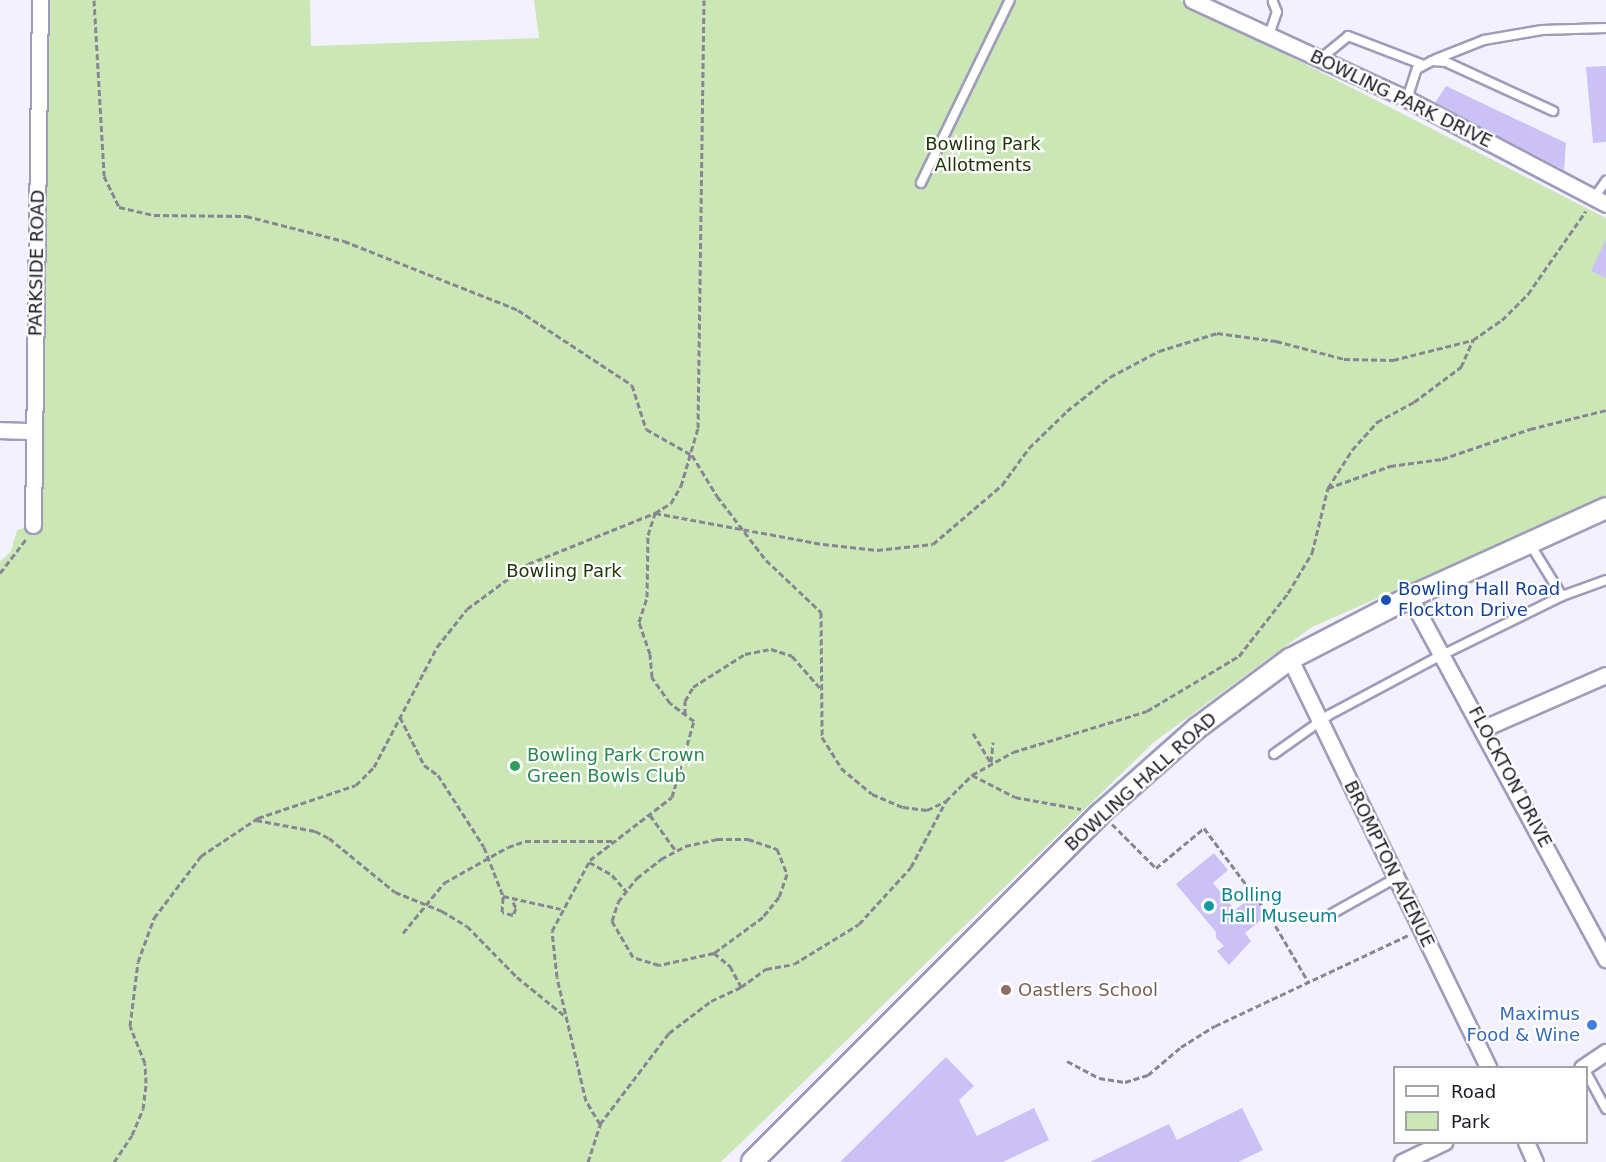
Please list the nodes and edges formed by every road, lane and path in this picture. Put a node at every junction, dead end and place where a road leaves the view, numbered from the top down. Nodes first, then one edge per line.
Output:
1 (40, 0) edge
2 (94, 0) edge
3 (704, 0) edge
4 (1010, 0) edge
5 (1192, 0) edge
6 (1274, 2) dead end
7 (1606, 28) edge
8 (1269, 35) junction
9 (1320, 59) junction
10 (1428, 63) junction
11 (1407, 99) junction
12 (1553, 111) dead end
13 (1606, 181) edge
14 (921, 183) dead end
15 (1600, 201) edge
16 (1473, 340) junction
17 (1606, 410) edge
18 (0, 430) edge
19 (34, 431) junction
20 (692, 455) junction
21 (1328, 488) junction
22 (1606, 508) edge
23 (655, 513) junction
24 (33, 525) joint
25 (740, 527) junction
26 (1529, 543) junction
27 (0, 573) edge
28 (1606, 580) edge
29 (1562, 596) junction
30 (1410, 597) junction
31 (1444, 655) junction
32 (1290, 659) junction
33 (1606, 675) edge
34 (821, 689) junction
35 (685, 714) junction
36 (400, 717) junction
37 (1319, 721) junction
38 (1484, 728) junction
39 (973, 733) dead end
40 (993, 742) dead end
41 (1274, 754) dead end
42 (991, 763) junction
43 (972, 775) junction
44 (946, 801) junction
45 (1101, 813) junction
46 (650, 815) junction
47 (255, 820) junction
48 (615, 841) junction
49 (676, 851) junction
50 (489, 859) junction
51 (589, 862) junction
52 (1396, 878) junction
53 (626, 891) junction
54 (503, 896) junction
55 (513, 902) junction
56 (425, 905) junction
57 (562, 909) junction
58 (1333, 913) dead end
59 (1421, 929) junction
60 (403, 933) dead end
61 (714, 953) junction
62 (1606, 959) edge
63 (1309, 983) junction
64 (741, 987) junction
65 (567, 1018) junction
66 (1606, 1052) edge
67 (1066, 1061) dead end
68 (1489, 1066) edge
69 (1587, 1066) edge
70 (1588, 1075) edge
71 (1606, 1109) edge
72 (600, 1124) junction
73 (1442, 1144) edge
74 (1526, 1144) edge
75 (114, 1162) edge
76 (588, 1162) edge
77 (752, 1162) edge
78 (1402, 1162) edge
79 (1535, 1162) edge

1 - 19 street, PARKSIDE ROAD
2 - 20 path
3 - 20 path
4 - 14 lane
5 - 8 street, BOWLING PARK DRIVE
6 - 8 lane
7 - 10 lane
8 - 9 street, BOWLING PARK DRIVE
9 - 10 lane
9 - 11 street, BOWLING PARK DRIVE
10 - 11 lane
10 - 12 lane
11 - 15 street, BOWLING PARK DRIVE
13 - 15 lane
15 - 16 path
16 - 21 path
16 - 25 path
17 - 21 path
18 - 19 street
19 - 24 street, PARKSIDE ROAD
20 - 23 path
20 - 25 path
21 - 42 path
22 - 26 street, BOWLING HALL ROAD
23 - 25 path
23 - 35 path
23 - 36 path
24 - 27 path
25 - 34 path
26 - 29 lane
26 - 30 street, BOWLING HALL ROAD
28 - 29 lane
29 - 31 lane
30 - 31 street, FLOCKTON DRIVE
30 - 32 street, BOWLING HALL ROAD
31 - 37 lane
31 - 38 street, FLOCKTON DRIVE
32 - 37 street, BROMPTON AVENUE
32 - 45 street, BOWLING HALL ROAD
33 - 38 street
34 - 35 path
34 - 44 path
35 - 46 path
36 - 47 path
36 - 50 path
37 - 41 lane
37 - 52 street, BROMPTON AVENUE
38 - 62 street, FLOCKTON DRIVE
39 - 42 path
40 - 42 path
42 - 43 path
43 - 44 path
43 - 45 path
44 - 64 path
45 - 63 path
45 - 77 street, BOWLING HALL ROAD
46 - 48 path
46 - 49 path
47 - 56 path
47 - 75 path
48 - 50 path
48 - 51 path
49 - 53 path
49 - 61 path
50 - 54 path
50 - 56 path
51 - 53 path
51 - 57 path
52 - 58 lane
52 - 59 street, BROMPTON AVENUE
53 - 61 path
54 - 55 path
54 - 55 path
55 - 57 path
56 - 60 path
56 - 65 path
57 - 65 path
59 - 63 path
59 - 68 street, BROMPTON AVENUE
61 - 64 path
63 - 67 path
64 - 72 path
65 - 72 path
66 - 69 street
70 - 71 lane
72 - 76 path
73 - 78 street
74 - 79 street

